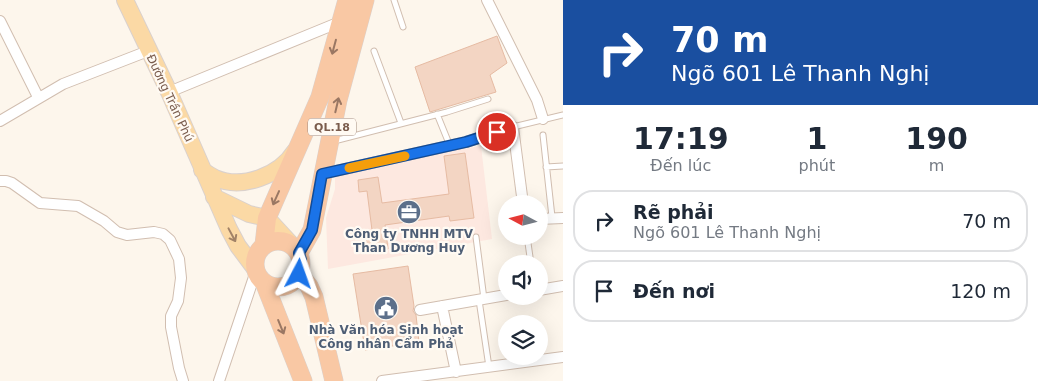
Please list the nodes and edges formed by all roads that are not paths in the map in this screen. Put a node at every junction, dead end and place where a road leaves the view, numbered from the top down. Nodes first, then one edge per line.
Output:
1 (125, 0) edge
2 (347, 0) edge
3 (365, 0) edge
4 (394, 0) edge
5 (487, 0) edge
6 (0, 21) edge
7 (340, 22) junction
8 (404, 26) dead end
9 (148, 51) junction
10 (374, 51) dead end
11 (169, 92) junction
12 (38, 97) junction
13 (488, 99) dead end
14 (437, 114) junction
15 (563, 115) edge
16 (543, 120) junction
17 (0, 121) edge
18 (401, 123) junction
19 (513, 127) junction
20 (543, 135) dead end
21 (302, 140) junction
22 (328, 142) junction
23 (450, 146) junction
24 (563, 166) edge
25 (546, 167) junction
26 (202, 170) junction
27 (322, 174) junction
28 (0, 181) edge
29 (522, 195) edge
30 (214, 197) junction
31 (558, 217) edge
32 (267, 218) junction
33 (476, 237) dead end
34 (264, 245) junction
35 (294, 248) junction
36 (258, 274) junction
37 (299, 274) junction
38 (563, 286) edge
39 (548, 288) edge
40 (498, 297) edge
41 (481, 300) junction
42 (442, 306) junction
43 (420, 310) dead end
44 (563, 357) edge
45 (490, 368) junction
46 (456, 372) junction
47 (183, 381) edge
48 (219, 381) edge
49 (303, 381) edge
50 (334, 381) edge
51 (382, 381) edge

1 - 9 main road, Đường Trần Phú
2 - 7 highway, QL.18
22 -> 3 highway, QL.18
4 - 8 lane
5 - 16 street
6 - 12 street
7 - 11 street
7 -> 21 highway, QL.18
9 - 11 main road, Đường Trần Phú
9 - 12 street
10 - 18 lane
11 - 26 main road, Đường Trần Phú
12 - 17 street
13 - 14 lane
14 - 18 lane
14 - 23 lane
15 - 16 lane
16 - 19 lane
18 - 22 lane
19 - 23 street
19 - 29 street
20 - 25 lane
21 - 26 main road
21 -> 32 highway, QL.18
22 - 27 highway, QL.18
23 - 27 street
24 - 25 lane
25 - 31 lane
26 - 30 main road, Đường Trần Phú
27 - 35 highway, QL.18
28 - 47 street
30 - 32 main road
30 -> 36 main road, Đường Trần Phú
32 - 34 highway, QL.18
32 - 35 main road
33 - 41 lane
34 - 35 highway
34 - 36 highway
35 - 37 highway
36 - 37 highway
36 - 48 street
36 -> 49 highway
37 - 50 highway
38 - 39 street
40 - 41 street
41 - 42 street
41 - 45 lane
42 - 43 street
42 - 46 street
44 - 45 street
45 - 46 street
46 - 51 street

